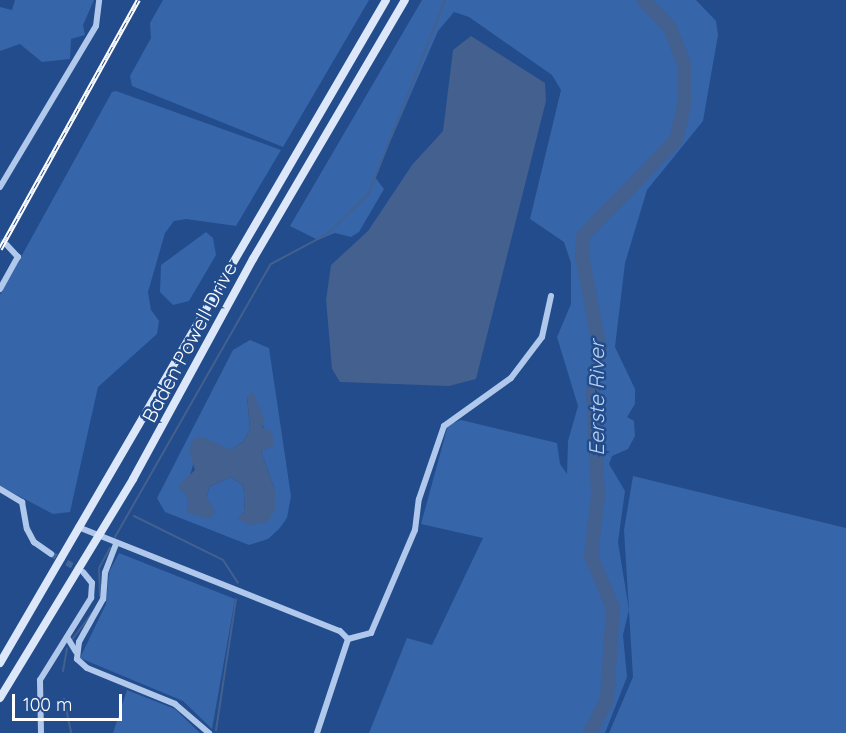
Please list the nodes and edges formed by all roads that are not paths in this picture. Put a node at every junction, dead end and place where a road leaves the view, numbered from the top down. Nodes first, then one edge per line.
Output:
1 (99, 0) edge
2 (386, 0) edge
3 (405, 0) edge
4 (0, 187) edge
5 (7, 245) dead end
6 (0, 289) edge
7 (552, 296) dead end
8 (0, 489) edge
9 (78, 527) junction
10 (96, 535) junction
11 (116, 544) junction
12 (51, 554) tunnel mouth
13 (83, 572) dead end
14 (67, 637) junction
15 (348, 639) junction
16 (76, 652) junction
17 (0, 663) edge
18 (0, 698) edge
19 (41, 733) edge
20 (209, 733) edge
21 (317, 733) edge

1 - 4 street
2 - 9 main road, Baden Powell Drive
3 - 10 main road, Baden Powell Drive
5 - 6 street
7 - 15 street
8 - 12 street
9 - 10 street
9 - 17 main road, Baden Powell Drive
10 - 11 street
10 - 18 main road, Baden Powell Drive
11 - 15 street
11 - 16 street
13 - 14 street
14 - 16 street
14 - 19 street
15 - 21 street
16 - 20 street

